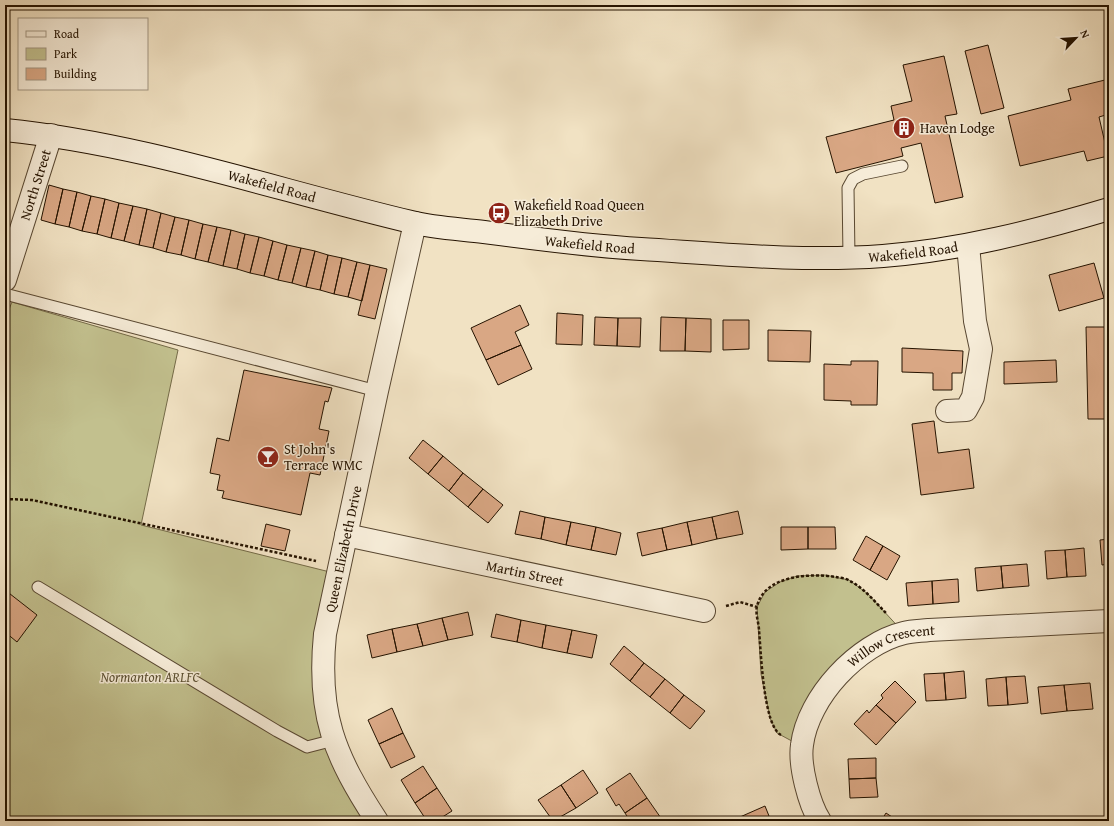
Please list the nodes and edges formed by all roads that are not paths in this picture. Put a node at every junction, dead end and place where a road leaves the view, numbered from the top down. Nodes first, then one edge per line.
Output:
1 (5, 130) edge
2 (51, 135) junction
3 (902, 166) dead end
4 (1109, 209) edge
5 (415, 223) junction
6 (968, 245) junction
7 (849, 257) junction
8 (5, 280) edge
9 (5, 294) edge
10 (377, 391) junction
11 (947, 411) dead end
12 (346, 535) junction
13 (38, 587) dead end
14 (704, 612) road end
15 (1109, 621) edge
16 (334, 740) junction
17 (376, 821) edge
18 (820, 821) edge

1 - 2 street, Wakefield Road
2 - 5 street, Wakefield Road
2 - 8 street, North Street
3 - 7 lane
4 - 6 street, Wakefield Road
5 - 7 street, Wakefield Road
5 - 10 street, Queen Elizabeth Drive
6 - 7 street, Wakefield Road
6 - 11 street
9 - 10 lane
10 - 12 street, Queen Elizabeth Drive
12 - 14 street, Martin Street
12 - 16 street, Queen Elizabeth Drive
13 - 16 lane
15 - 18 street, Willow Crescent
16 - 17 street, Queen Elizabeth Drive

